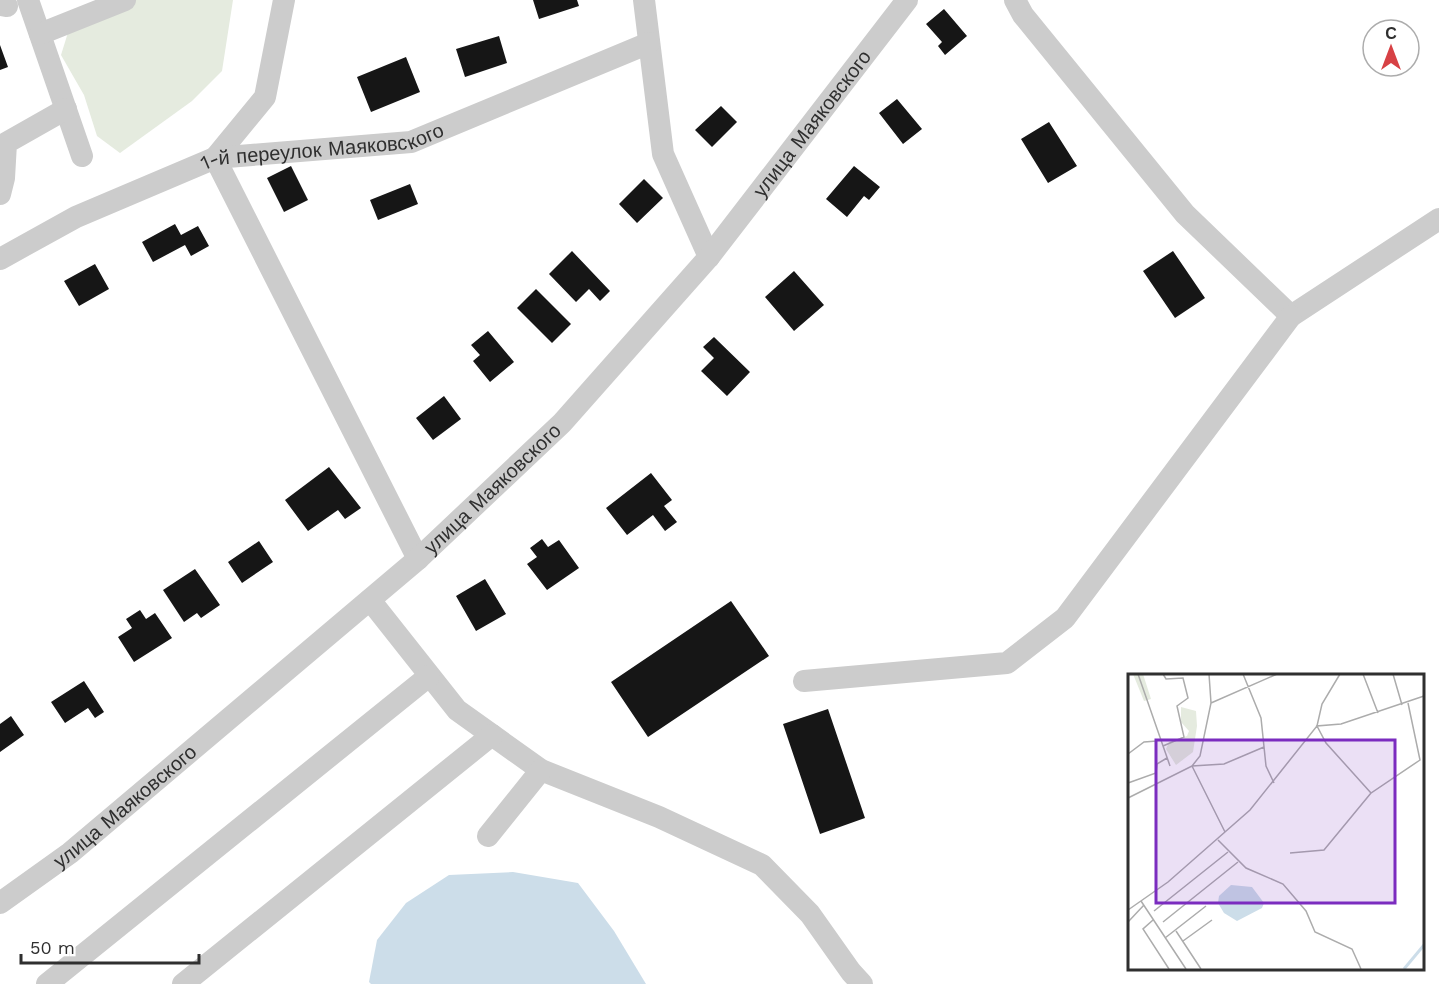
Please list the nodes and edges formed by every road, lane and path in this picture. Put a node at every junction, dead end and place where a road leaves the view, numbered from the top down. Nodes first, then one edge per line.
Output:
1 (125, 0) edge
2 (284, 0) edge
3 (644, 0) edge
4 (907, 0) edge
5 (1015, 0) edge
6 (12, 3) edge
7 (40, 34) junction
8 (649, 43) junction
9 (66, 109) junction
10 (82, 156) dead end
11 (215, 158) junction
12 (0, 194) edge
13 (1439, 219) edge
14 (709, 257) junction
15 (0, 258) edge
16 (1292, 316) junction
17 (418, 559) junction
18 (370, 600) junction
19 (429, 676) junction
20 (804, 681) dead end
21 (492, 735) junction
22 (541, 770) junction
23 (488, 836) dead end
24 (0, 903) edge
25 (47, 984) edge
26 (183, 984) edge
27 (862, 984) edge

1 - 7 street
2 - 11 street
3 - 8 street
4 - 14 street, улица Маяковского
5 - 16 street
6 - 7 street
7 - 9 street
8 - 11 street, 1-й переулок Маяковского
8 - 14 street
9 - 10 street
9 - 12 street
11 - 15 street, 1-й переулок Маяковского
11 - 17 street
13 - 16 street
14 - 17 street, улица Маяковского
16 - 20 street
17 - 18 street, улица Маяковского
18 - 19 street
18 - 24 street, улица Маяковского
19 - 21 street
19 - 25 street
21 - 22 street
21 - 26 street
22 - 23 street
22 - 27 street

